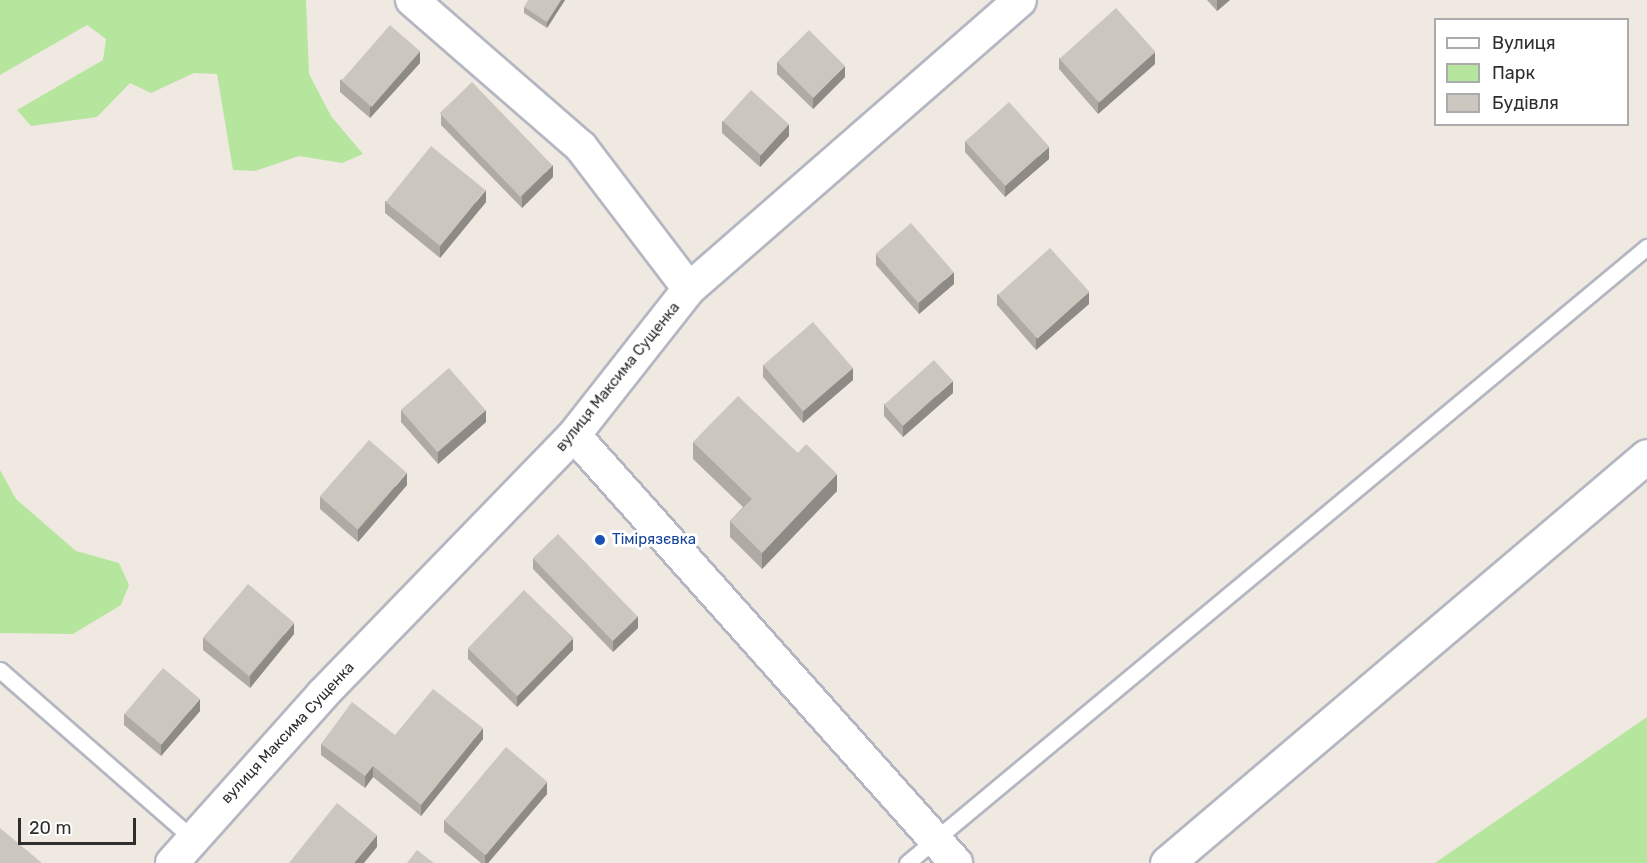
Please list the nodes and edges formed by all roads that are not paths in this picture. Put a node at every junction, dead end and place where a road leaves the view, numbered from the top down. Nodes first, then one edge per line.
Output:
1 (412, 0) edge
2 (1020, 0) edge
3 (1647, 247) edge
4 (689, 289) junction
5 (574, 435) junction
6 (1647, 456) edge
7 (0, 670) edge
8 (192, 838) junction
9 (935, 839) junction
10 (172, 863) edge
11 (907, 863) edge
12 (956, 863) edge
13 (1167, 863) edge

1 - 4 street
2 - 4 street, вулиця Максима Сущенка
3 - 9 lane
4 - 5 street, вулиця Максима Сущенка
5 - 8 street, вулиця Максима Сущенка
5 - 9 street
6 - 13 main road
7 - 8 lane
8 - 10 street, вулиця Максима Сущенка
9 - 11 lane
9 - 12 street

